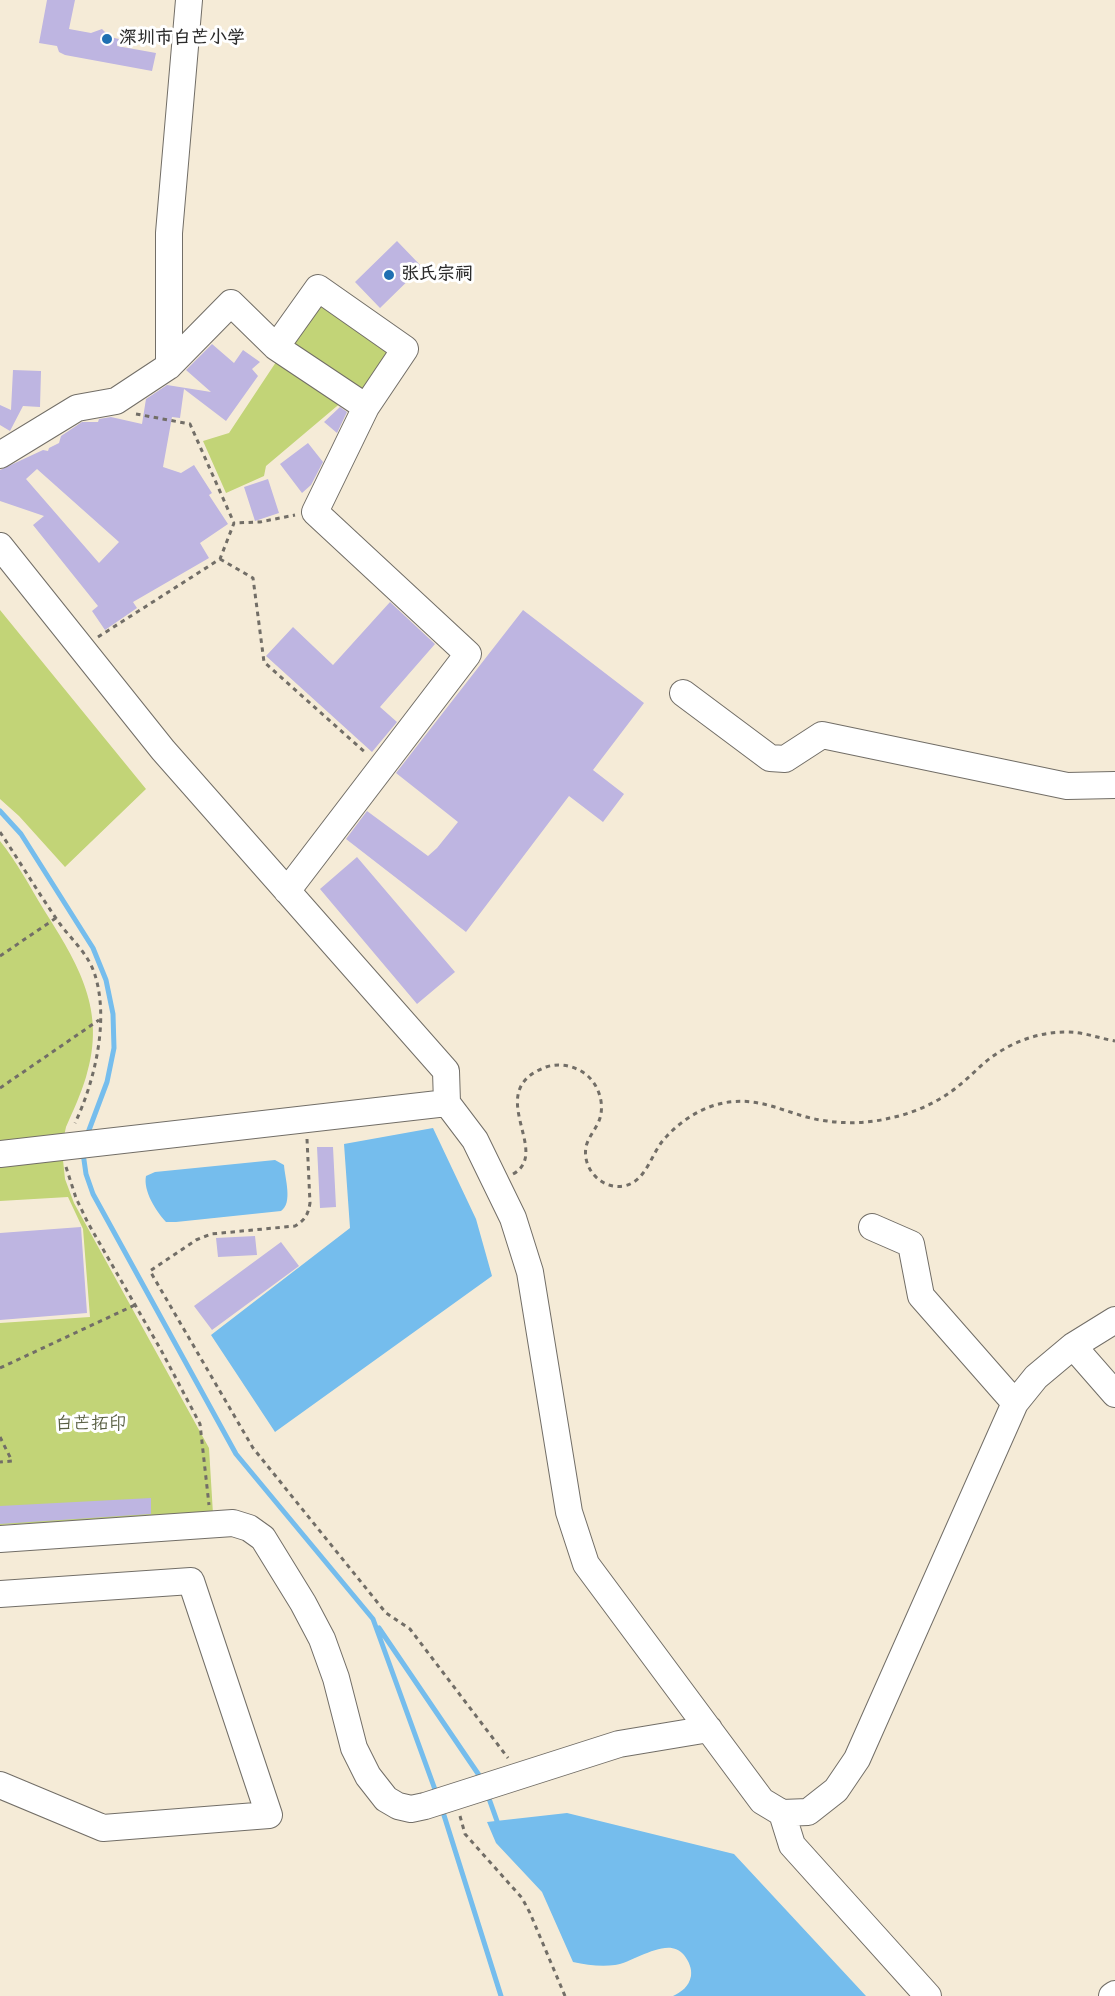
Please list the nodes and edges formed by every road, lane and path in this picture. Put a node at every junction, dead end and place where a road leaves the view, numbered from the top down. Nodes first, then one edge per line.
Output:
1 (189, 0) edge
2 (276, 347) junction
3 (169, 366) junction
4 (116, 401) junction
5 (366, 407) junction
6 (0, 455) edge
7 (315, 512) junction
8 (234, 523) junction
9 (0, 546) edge
10 (220, 559) junction
11 (82, 648) junction
12 (683, 693) dead end
13 (381, 767) junction
14 (1115, 785) edge
15 (0, 832) edge
16 (287, 891) junction
17 (56, 917) junction
18 (0, 956) edge
19 (99, 1020) junction
20 (1115, 1041) edge
21 (0, 1088) edge
22 (447, 1102) junction
23 (305, 1119) junction
24 (66, 1148) junction
25 (0, 1154) edge
26 (489, 1170) junction
27 (872, 1227) dead end
28 (135, 1305) junction
29 (1115, 1320) edge
30 (1073, 1346) junction
31 (0, 1368) edge
32 (1115, 1394) edge
33 (1015, 1403) junction
34 (0, 1437) edge
35 (0, 1462) edge
36 (211, 1525) junction
37 (0, 1539) edge
38 (0, 1594) edge
39 (709, 1729) junction
40 (520, 1774) junction
41 (0, 1785) edge
42 (454, 1796) junction
43 (782, 1813) junction
44 (565, 1996) edge
45 (928, 1996) edge

1 - 3 street
2 - 3 street
2 - 5 street
2 - 5 street
3 - 4 street
4 - 6 street
4 - 8 path
5 - 7 street
7 - 8 path
7 - 13 street
8 - 10 path
9 - 11 street
10 - 11 path
10 - 13 path
11 - 16 street
12 - 14 street
13 - 16 street
15 - 17 path
16 - 22 street
17 - 18 path
17 - 19 path
19 - 21 path
19 - 24 path
20 - 26 path
22 - 23 street
22 - 26 street
23 - 24 street
23 - 40 path
24 - 25 street
24 - 28 path
26 - 39 street
27 - 33 street
28 - 31 path
28 - 36 path
29 - 30 street
30 - 32 street
30 - 33 street
33 - 43 street
34 - 35 path
36 - 37 street
36 - 42 street
38 - 41 street
39 - 40 street
39 - 43 street
40 - 42 street
42 - 44 path
43 - 45 street

